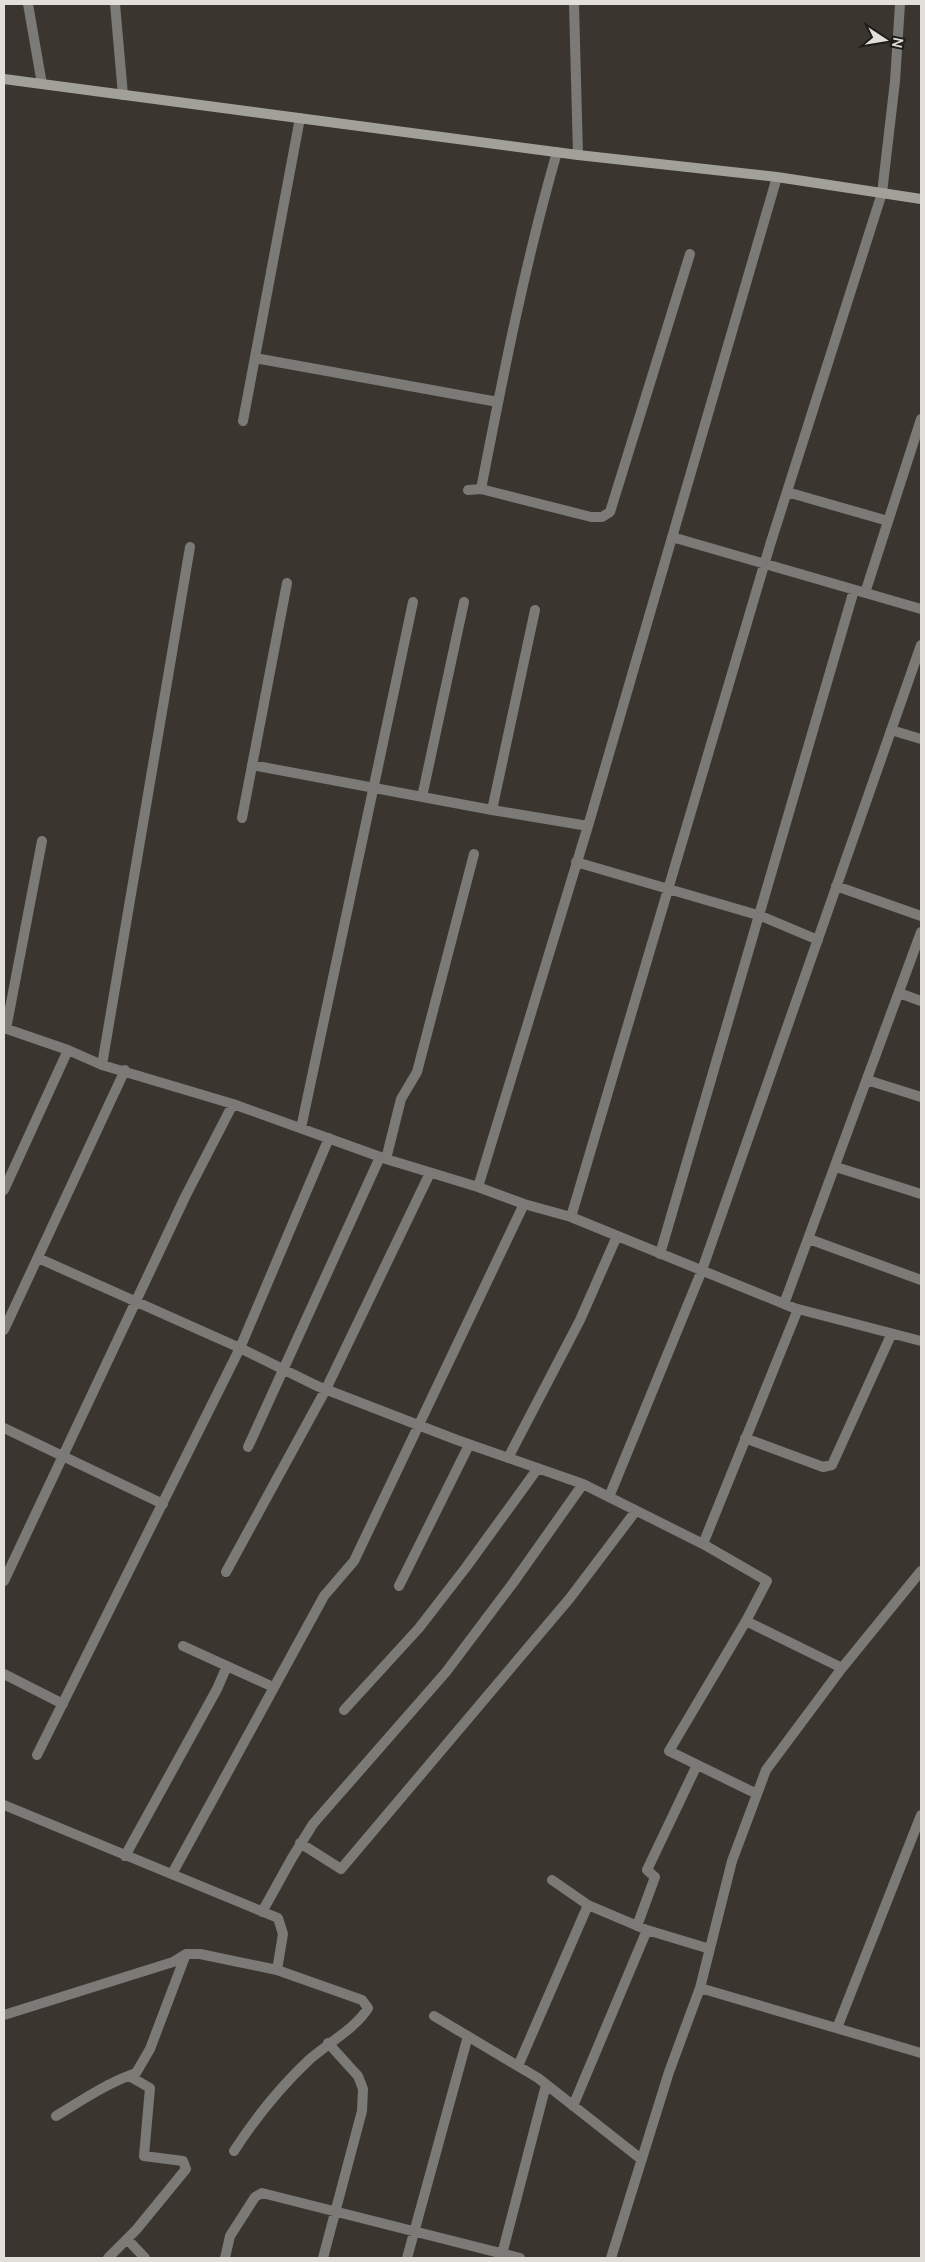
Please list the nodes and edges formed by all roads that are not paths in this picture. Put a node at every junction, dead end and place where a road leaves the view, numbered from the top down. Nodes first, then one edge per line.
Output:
1 (28, 4) edge
2 (116, 4) edge
3 (574, 4) edge
4 (900, 4) edge
5 (4, 79) edge
6 (42, 84) junction
7 (123, 95) junction
8 (300, 118) junction
9 (557, 152) junction
10 (578, 155) junction
11 (777, 177) junction
12 (882, 193) junction
13 (921, 199) edge
14 (690, 254) dead end
15 (255, 358) junction
16 (498, 402) junction
17 (921, 419) edge
18 (244, 421) dead end
19 (481, 489) junction
20 (468, 490) dead end
21 (787, 492) junction
22 (888, 521) junction
23 (672, 537) junction
24 (190, 547) dead end
25 (765, 563) junction
26 (287, 583) dead end
27 (854, 590) junction
28 (865, 593) junction
29 (413, 602) dead end
30 (464, 602) dead end
31 (921, 609) edge
32 (535, 610) dead end
33 (921, 645) edge
34 (891, 730) junction
35 (921, 739) edge
36 (252, 766) junction
37 (374, 788) junction
38 (422, 797) junction
39 (492, 810) junction
40 (242, 818) dead end
41 (588, 826) junction
42 (42, 841) dead end
43 (474, 854) dead end
44 (576, 862) junction
45 (836, 886) junction
46 (669, 891) junction
47 (760, 916) junction
48 (921, 916) edge
49 (921, 932) edge
50 (818, 940) junction
51 (899, 993) junction
52 (921, 1001) edge
53 (5, 1029) edge
54 (68, 1050) junction
55 (102, 1065) junction
56 (125, 1070) junction
57 (867, 1080) junction
58 (921, 1097) edge
59 (233, 1104) junction
60 (301, 1128) junction
61 (330, 1138) junction
62 (383, 1158) junction
63 (836, 1167) junction
64 (430, 1173) junction
65 (478, 1187) junction
66 (4, 1190) edge
67 (921, 1194) edge
68 (524, 1204) junction
69 (571, 1217) junction
70 (617, 1236) junction
71 (809, 1239) junction
72 (660, 1254) junction
73 (38, 1258) junction
74 (702, 1270) junction
75 (921, 1280) edge
76 (135, 1301) junction
77 (784, 1304) junction
78 (798, 1309) junction
79 (4, 1330) edge
80 (891, 1335) junction
81 (921, 1341) edge
82 (240, 1348) junction
83 (284, 1370) junction
84 (326, 1389) junction
85 (420, 1425) junction
86 (4, 1428) edge
87 (745, 1438) junction
88 (469, 1445) junction
89 (248, 1447) dead end
90 (64, 1456) junction
91 (508, 1458) junction
92 (538, 1468) junction
93 (583, 1484) junction
94 (609, 1497) junction
95 (162, 1504) junction
96 (634, 1512) junction
97 (702, 1544) junction
98 (921, 1571) edge
99 (226, 1572) dead end
100 (4, 1581) edge
101 (399, 1586) dead end
102 (746, 1621) junction
103 (183, 1646) dead end
104 (227, 1666) junction
105 (842, 1668) junction
106 (4, 1674) edge
107 (273, 1687) junction
108 (63, 1704) junction
109 (344, 1710) dead end
110 (37, 1755) dead end
111 (697, 1765) junction
112 (757, 1794) junction
113 (4, 1805) edge
114 (921, 1815) edge
115 (300, 1844) junction
116 (125, 1856) junction
117 (172, 1874) junction
118 (552, 1880) dead end
119 (588, 1905) junction
120 (262, 1912) junction
121 (642, 1928) junction
122 (710, 1949) junction
123 (186, 1954) junction
124 (277, 1970) junction
125 (700, 1988) junction
126 (4, 2015) edge
127 (434, 2016) dead end
128 (837, 2028) junction
129 (468, 2036) junction
130 (328, 2043) junction
131 (921, 2053) edge
132 (518, 2066) junction
133 (129, 2076) junction
134 (546, 2085) junction
135 (573, 2106) junction
136 (56, 2116) dead end
137 (234, 2151) dead end
138 (640, 2159) junction
139 (336, 2212) junction
140 (414, 2232) junction
141 (127, 2239) junction
142 (501, 2256) edge
143 (108, 2258) edge
144 (145, 2258) edge
145 (225, 2258) edge
146 (323, 2258) edge
147 (407, 2258) edge
148 (520, 2258) edge
149 (611, 2258) edge

1 - 6 street
2 - 7 street
3 - 10 street
4 - 12 street
5 - 6 street
6 - 7 street
7 - 8 street
8 - 9 street
8 - 15 street
9 - 10 street
9 - 16 street
10 - 11 street
11 - 12 street
11 - 23 street
12 - 13 street
12 - 21 street
14 - 19 street
15 - 16 street
15 - 18 street
16 - 19 street
17 - 22 street
19 - 20 street
21 - 22 street
21 - 25 street
22 - 28 street
23 - 25 street
23 - 41 street
24 - 55 street
25 - 27 street
25 - 46 street
26 - 36 street
27 - 28 street
27 - 47 street
28 - 31 street
29 - 37 street
30 - 38 street
32 - 39 street
33 - 34 street
34 - 35 street
34 - 45 street
36 - 37 street
36 - 40 street
37 - 38 street
37 - 60 street
38 - 39 street
39 - 41 street
41 - 44 street
42 - 53 street
43 - 62 street
44 - 46 street
44 - 65 street
45 - 48 street
45 - 50 street
46 - 47 street
46 - 69 street
47 - 50 street
47 - 72 street
49 - 51 street
50 - 74 street
51 - 52 street
51 - 57 street
53 - 54 street
54 - 55 street
54 - 66 street
55 - 56 street
56 - 59 street
56 - 73 street
57 - 58 street
57 - 63 street
59 - 60 street
59 - 76 street
60 - 61 street
61 - 62 street
61 - 82 street
62 - 64 street
62 - 83 street
63 - 67 street
63 - 71 street
64 - 65 street
64 - 84 street
65 - 68 street
68 - 69 street
68 - 85 street
69 - 70 street
70 - 72 street
70 - 91 street
71 - 75 street
71 - 77 street
72 - 74 street
73 - 76 street
73 - 79 street
74 - 77 street
74 - 94 street
76 - 82 street
76 - 90 street
77 - 78 street
78 - 80 street
78 - 87 street
80 - 81 street
80 - 87 street
82 - 83 street
82 - 95 street
83 - 84 street
83 - 89 street
84 - 85 street
84 - 99 street
85 - 88 street
85 - 107 street
86 - 90 street
87 - 97 street
88 - 91 street
88 - 101 street
90 - 95 street
90 - 100 street
91 - 92 street
92 - 93 street
92 - 109 street
93 - 94 street
93 - 115 street
94 - 96 street
95 - 108 street
96 - 97 street
96 - 115 street
97 - 102 street
98 - 105 street
102 - 105 street
102 - 111 street
103 - 104 street
104 - 107 street
104 - 116 street
105 - 112 street
106 - 108 street
107 - 117 street
108 - 110 street
111 - 112 street
111 - 121 street
112 - 122 street
113 - 116 street
114 - 128 street
115 - 120 street
116 - 117 street
117 - 120 street
118 - 119 street
119 - 121 street
119 - 132 street
120 - 124 street
121 - 122 street
121 - 135 street
122 - 125 street
123 - 124 street
123 - 126 street
123 - 133 street
124 - 130 street
125 - 128 street
125 - 138 street
127 - 129 street
128 - 131 street
129 - 132 street
129 - 140 street
130 - 137 street
130 - 139 street
132 - 134 street
133 - 136 street
133 - 141 street
134 - 135 street
134 - 142 street
135 - 138 street
138 - 149 street
139 - 140 street
139 - 145 street
139 - 146 street
140 - 142 street
140 - 147 street
141 - 143 street
141 - 144 street
142 - 148 street

